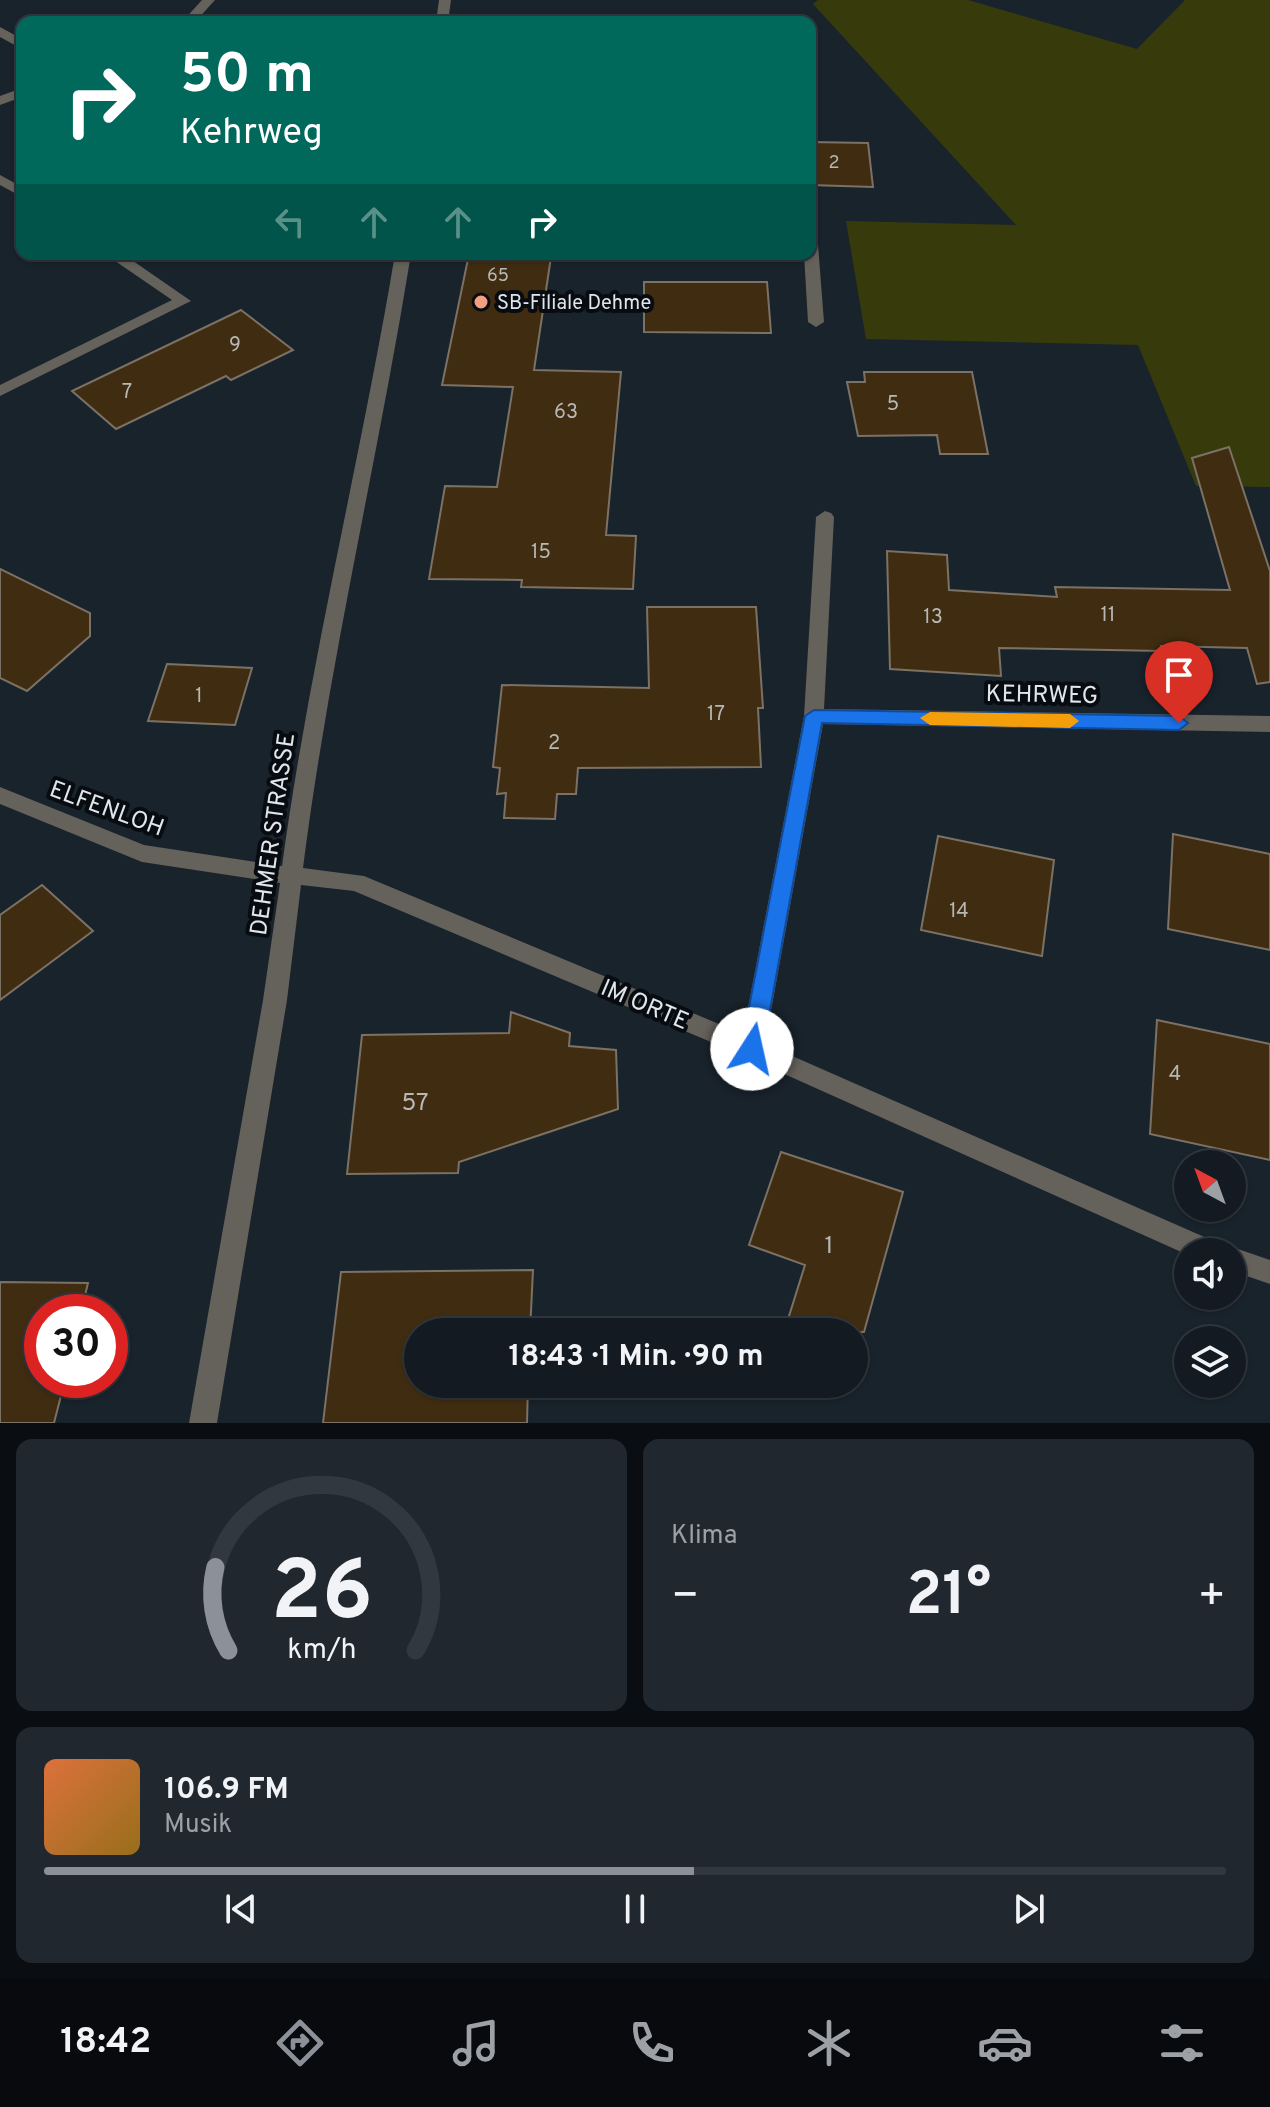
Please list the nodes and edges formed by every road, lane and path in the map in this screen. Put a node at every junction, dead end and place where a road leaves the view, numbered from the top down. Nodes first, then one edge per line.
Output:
1 (209, 0) edge
2 (194, 16) edge
3 (122, 260) edge
4 (402, 260) edge
5 (812, 260) edge
6 (816, 322) dead end
7 (0, 391) edge
8 (825, 517) dead end
9 (814, 716) junction
10 (1270, 724) edge
11 (0, 795) edge
12 (293, 876) junction
13 (752, 1049) junction
14 (1177, 1238) edge
15 (1246, 1264) edge
16 (1270, 1272) edge
17 (203, 1423) edge

1 - 2 street
3 - 7 street
4 - 12 street, DEHMER STRASSE
5 - 6 street
8 - 9 street
9 - 10 street, KEHRWEG
9 - 13 street
11 - 12 street, ELFENLOH
12 - 13 street, IM ORTE
12 - 17 street, DEHMER STRASSE
13 - 14 street, IM ORTE
15 - 16 street

